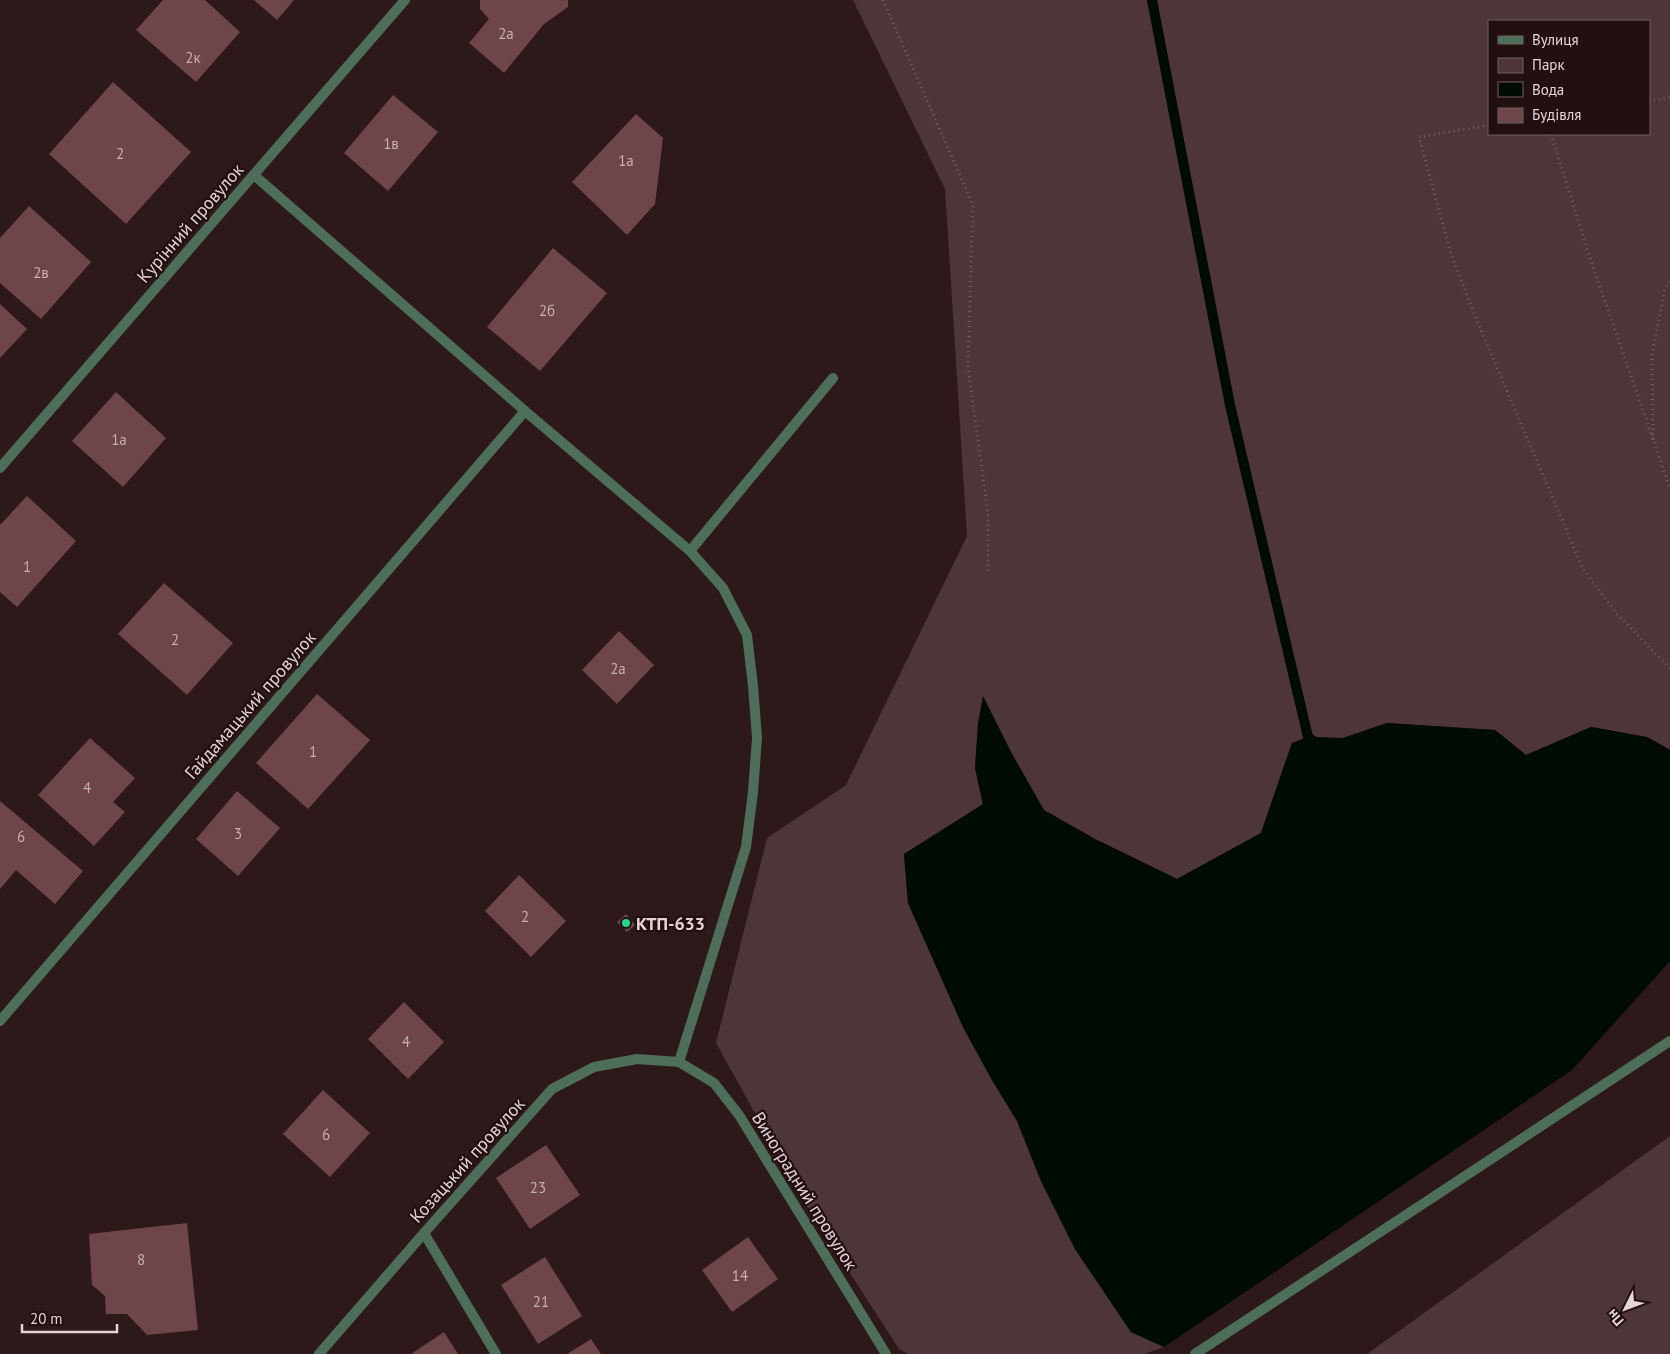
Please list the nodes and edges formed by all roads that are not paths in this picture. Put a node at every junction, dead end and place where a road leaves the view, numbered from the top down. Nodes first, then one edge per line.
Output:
1 (406, 0) edge
2 (254, 175) junction
3 (833, 378) dead end
4 (525, 411) junction
5 (0, 468) edge
6 (690, 551) junction
7 (0, 1021) edge
8 (1670, 1041) edge
9 (679, 1062) junction
10 (424, 1233) junction
11 (319, 1354) edge
12 (496, 1354) edge
13 (886, 1354) edge
14 (1195, 1354) edge

1 - 2 street, Курінний провулок
2 - 4 street
2 - 5 street, Курінний провулок
3 - 6 street
4 - 6 street
4 - 7 street, Гайдамацький провулок
6 - 9 street
8 - 14 street
9 - 10 street, Козацький провулок
9 - 13 street, Виноградний провулок
10 - 11 street, Козацький провулок
10 - 12 street

